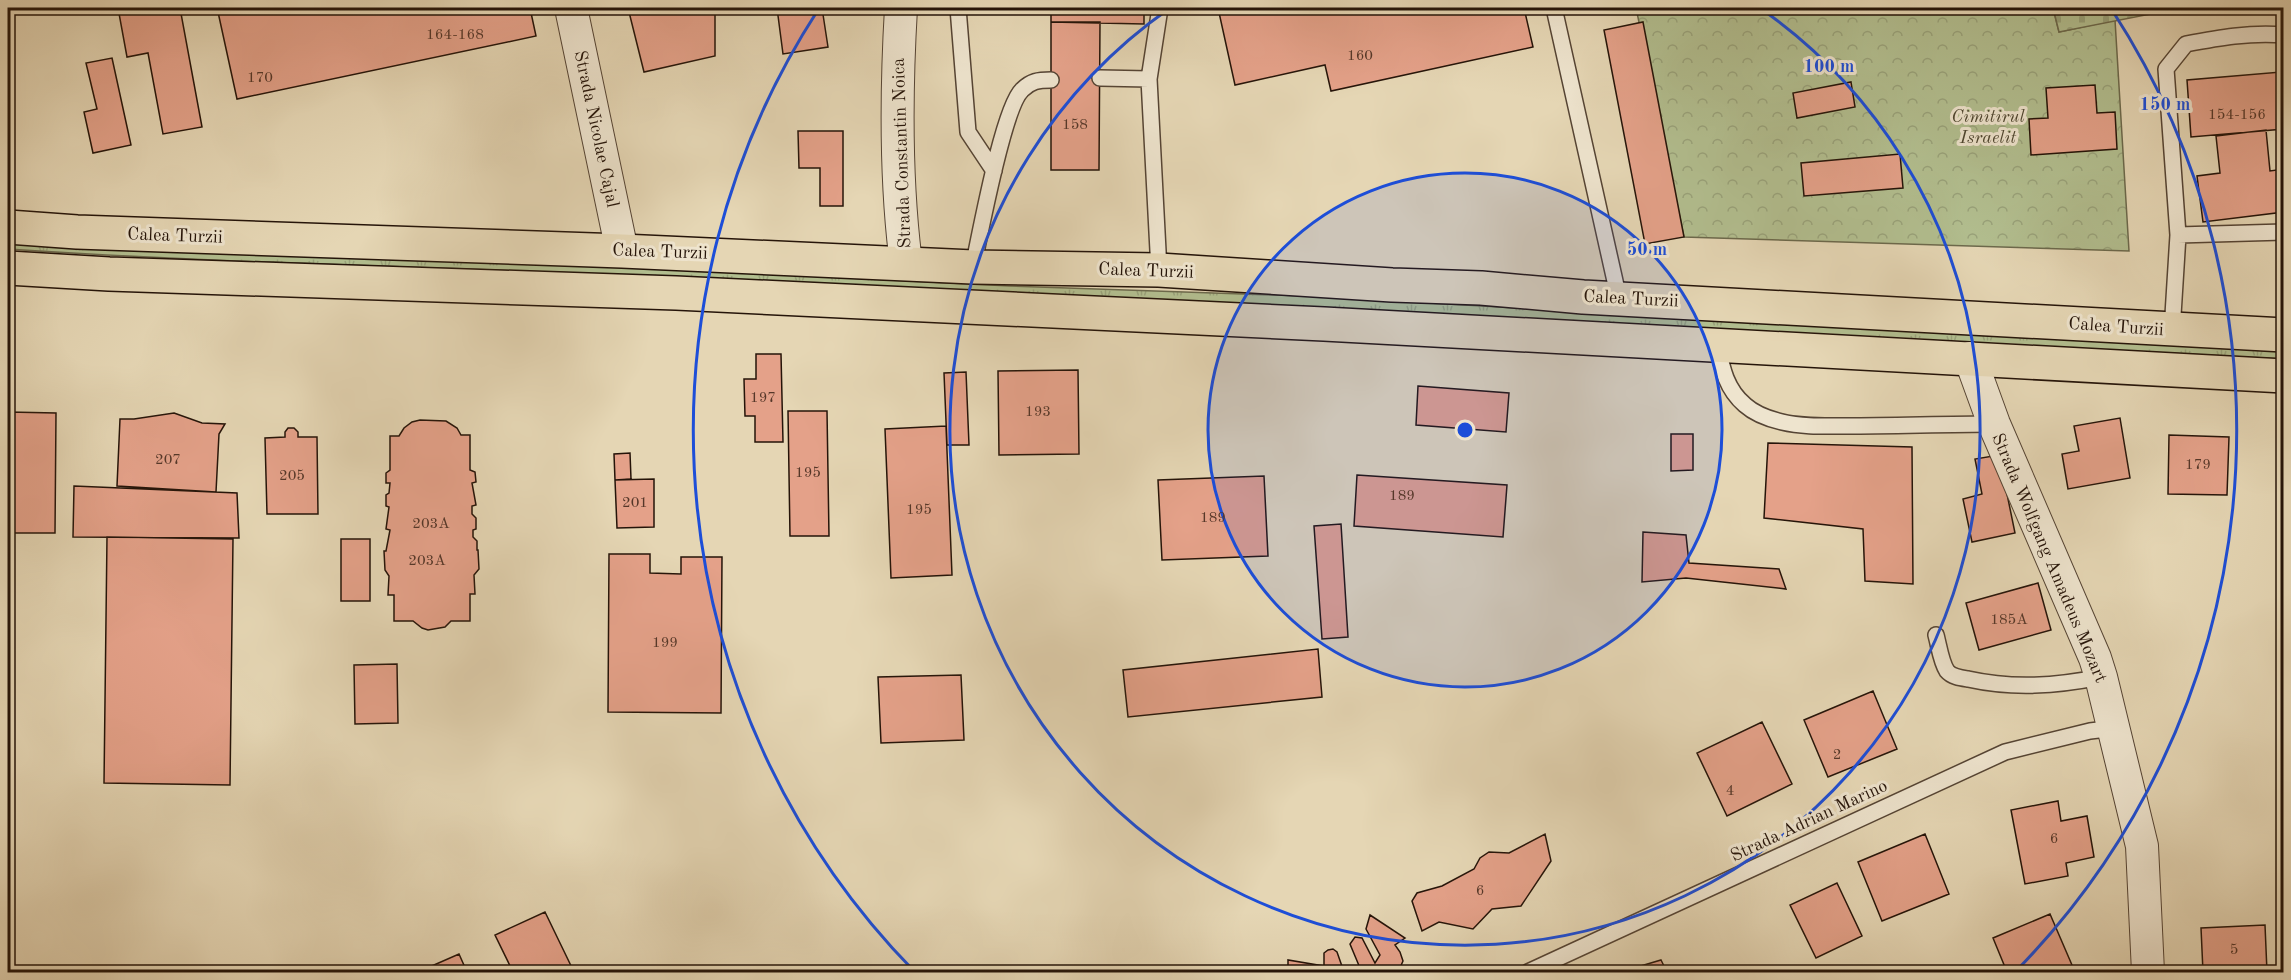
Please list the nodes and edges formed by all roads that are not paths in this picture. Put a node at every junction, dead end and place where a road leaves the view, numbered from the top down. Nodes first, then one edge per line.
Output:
1 (571, 8) edge
2 (902, 8) edge
3 (958, 8) edge
4 (1160, 8) edge
5 (1554, 8) edge
6 (2283, 35) edge
7 (1100, 78) dead end
8 (1149, 79) junction
9 (1051, 80) dead end
10 (994, 171) junction
11 (8, 228) edge
12 (2283, 232) edge
13 (2178, 235) junction
14 (622, 251) junction
15 (906, 263) junction
16 (973, 267) junction
17 (8, 268) edge
18 (1159, 270) junction
19 (1619, 299) junction
20 (2172, 331) junction
21 (2283, 335) edge
22 (1717, 344) junction
23 (1970, 358) junction
24 (2283, 376) edge
25 (1994, 424) junction
26 (1936, 635) dead end
27 (2101, 677) junction
28 (2115, 728) junction
29 (1528, 972) edge
30 (2148, 972) edge

1 - 14 street, Strada Nicolae Cajal
2 - 15 street, Strada Constantin Noica
3 - 10 lane
4 - 8 lane
5 - 19 lane
6 - 13 lane
7 - 8 lane
8 - 18 lane
9 - 10 lane
10 - 16 lane
11 - 14 main road, Calea Turzii
12 - 13 lane
13 - 20 lane
14 - 15 main road, Calea Turzii
15 - 16 main road, Calea Turzii
16 - 18 main road, Calea Turzii
17 - 22 main road
18 - 19 main road, Calea Turzii
19 - 20 main road, Calea Turzii
20 - 21 main road, Calea Turzii
22 - 23 main road
22 - 25 lane
23 - 24 main road
23 - 25 street, Strada Wolfgang Amadeus Mozart
25 - 27 street, Strada Wolfgang Amadeus Mozart
26 - 27 lane
27 - 28 street, Strada Wolfgang Amadeus Mozart
28 - 29 lane, Strada Adrian Marino
28 - 30 street, Strada Wolfgang Amadeus Mozart

